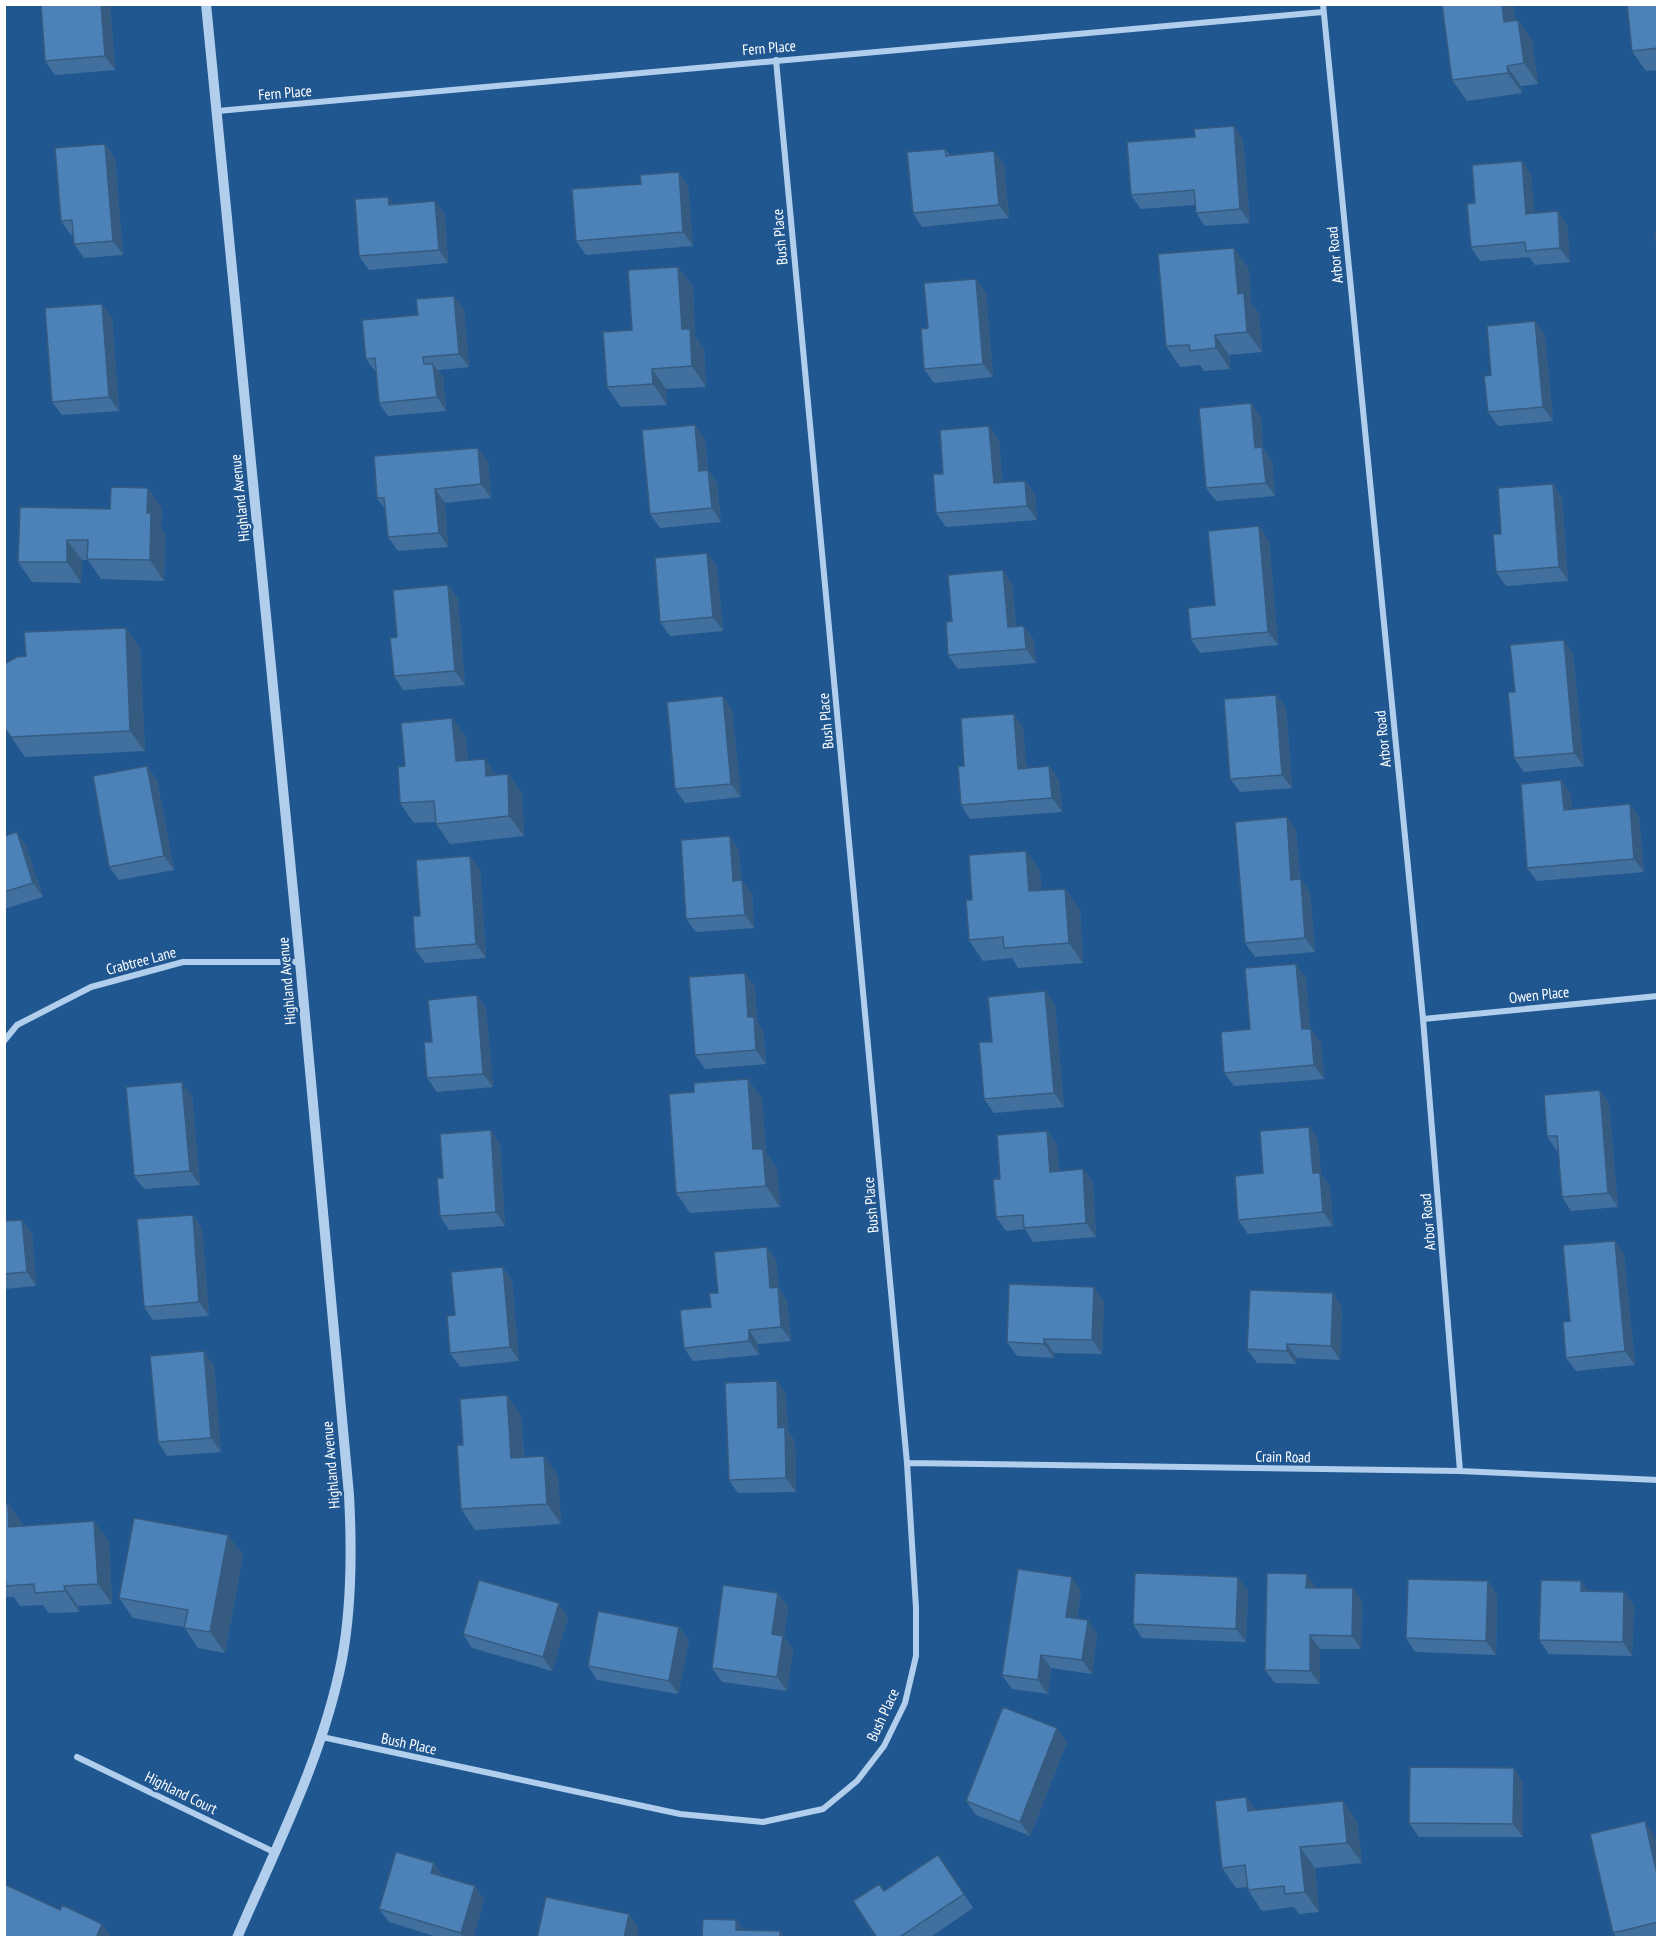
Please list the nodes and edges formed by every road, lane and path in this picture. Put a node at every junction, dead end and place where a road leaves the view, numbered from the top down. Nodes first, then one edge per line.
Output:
1 (206, 4) edge
2 (1323, 4) edge
3 (1323, 12) junction
4 (776, 60) junction
5 (218, 111) junction
6 (300, 962) junction
7 (1658, 996) edge
8 (1423, 1019) junction
9 (4, 1041) edge
10 (907, 1463) junction
11 (1460, 1471) junction
12 (1658, 1480) edge
13 (321, 1737) junction
14 (77, 1757) dead end
15 (274, 1852) junction
16 (237, 1938) edge

1 - 5 street, Highland Avenue
2 - 3 street, Arbor Road
3 - 4 street, Fern Place
3 - 8 street, Arbor Road
4 - 5 street, Fern Place
4 - 10 street, Bush Place
5 - 6 street, Highland Avenue
6 - 9 street, Crabtree Lane
6 - 13 street, Highland Avenue
7 - 8 street, Owen Place
8 - 11 street, Arbor Road
10 - 11 street, Crain Road
10 - 13 street, Bush Place
11 - 12 street, Crain Road
13 - 15 street, Highland Avenue
14 - 15 street, Highland Court
15 - 16 street, Highland Avenue

